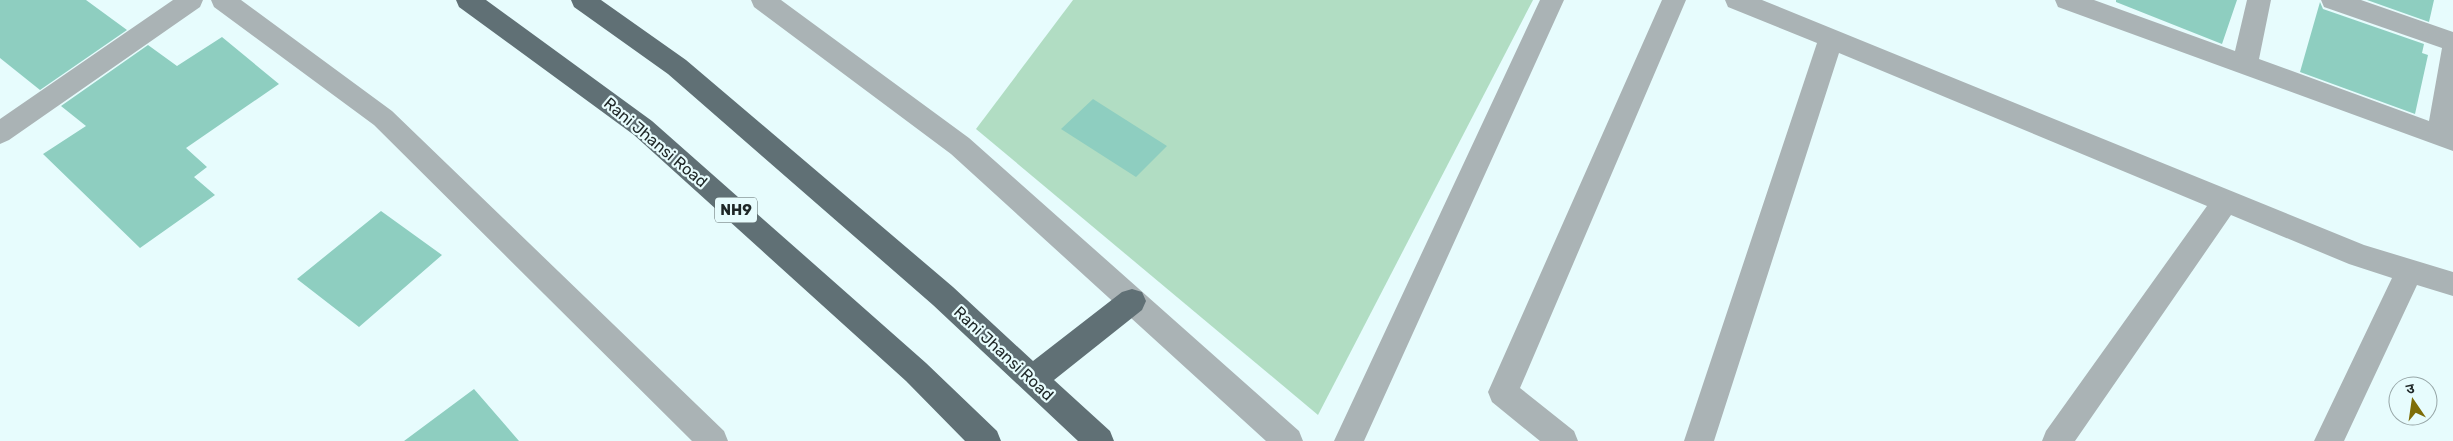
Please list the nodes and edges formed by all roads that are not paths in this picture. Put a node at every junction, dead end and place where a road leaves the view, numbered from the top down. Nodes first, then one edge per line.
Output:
1 (191, 0) edge
2 (223, 0) edge
3 (468, 0) edge
4 (582, 0) edge
5 (763, 0) edge
6 (1552, 0) edge
7 (1674, 0) edge
8 (1737, 0) edge
9 (2260, 0) edge
10 (2333, 0) edge
11 (2082, 3) edge
12 (1831, 39) junction
13 (2453, 42) edge
14 (2453, 52) edge
15 (2245, 65) junction
16 (0, 132) edge
17 (2447, 137) edge
18 (2226, 201) junction
19 (2410, 271) junction
20 (2453, 284) edge
21 (1132, 301) junction
22 (1033, 379) junction
23 (713, 441) edge
24 (986, 441) edge
25 (1099, 441) edge
26 (1288, 441) edge
27 (1349, 441) edge
28 (1563, 441) edge
29 (1699, 441) edge
30 (2057, 441) edge
31 (2329, 441) edge

1 - 16 street
2 - 23 street
3 - 24 highway, Rani Jhansi Road / NH9
4 - 22 highway, Rani Jhansi Road
5 - 21 street
6 - 27 street
7 - 28 street
8 - 12 street
9 - 15 street
10 - 13 street
11 - 15 street
12 - 18 street
12 - 29 street
14 - 17 street
15 - 17 street
18 - 19 street
18 - 30 street
19 - 20 street
19 - 31 street
21 - 22 highway
21 - 26 street
22 - 25 highway, Rani Jhansi Road

